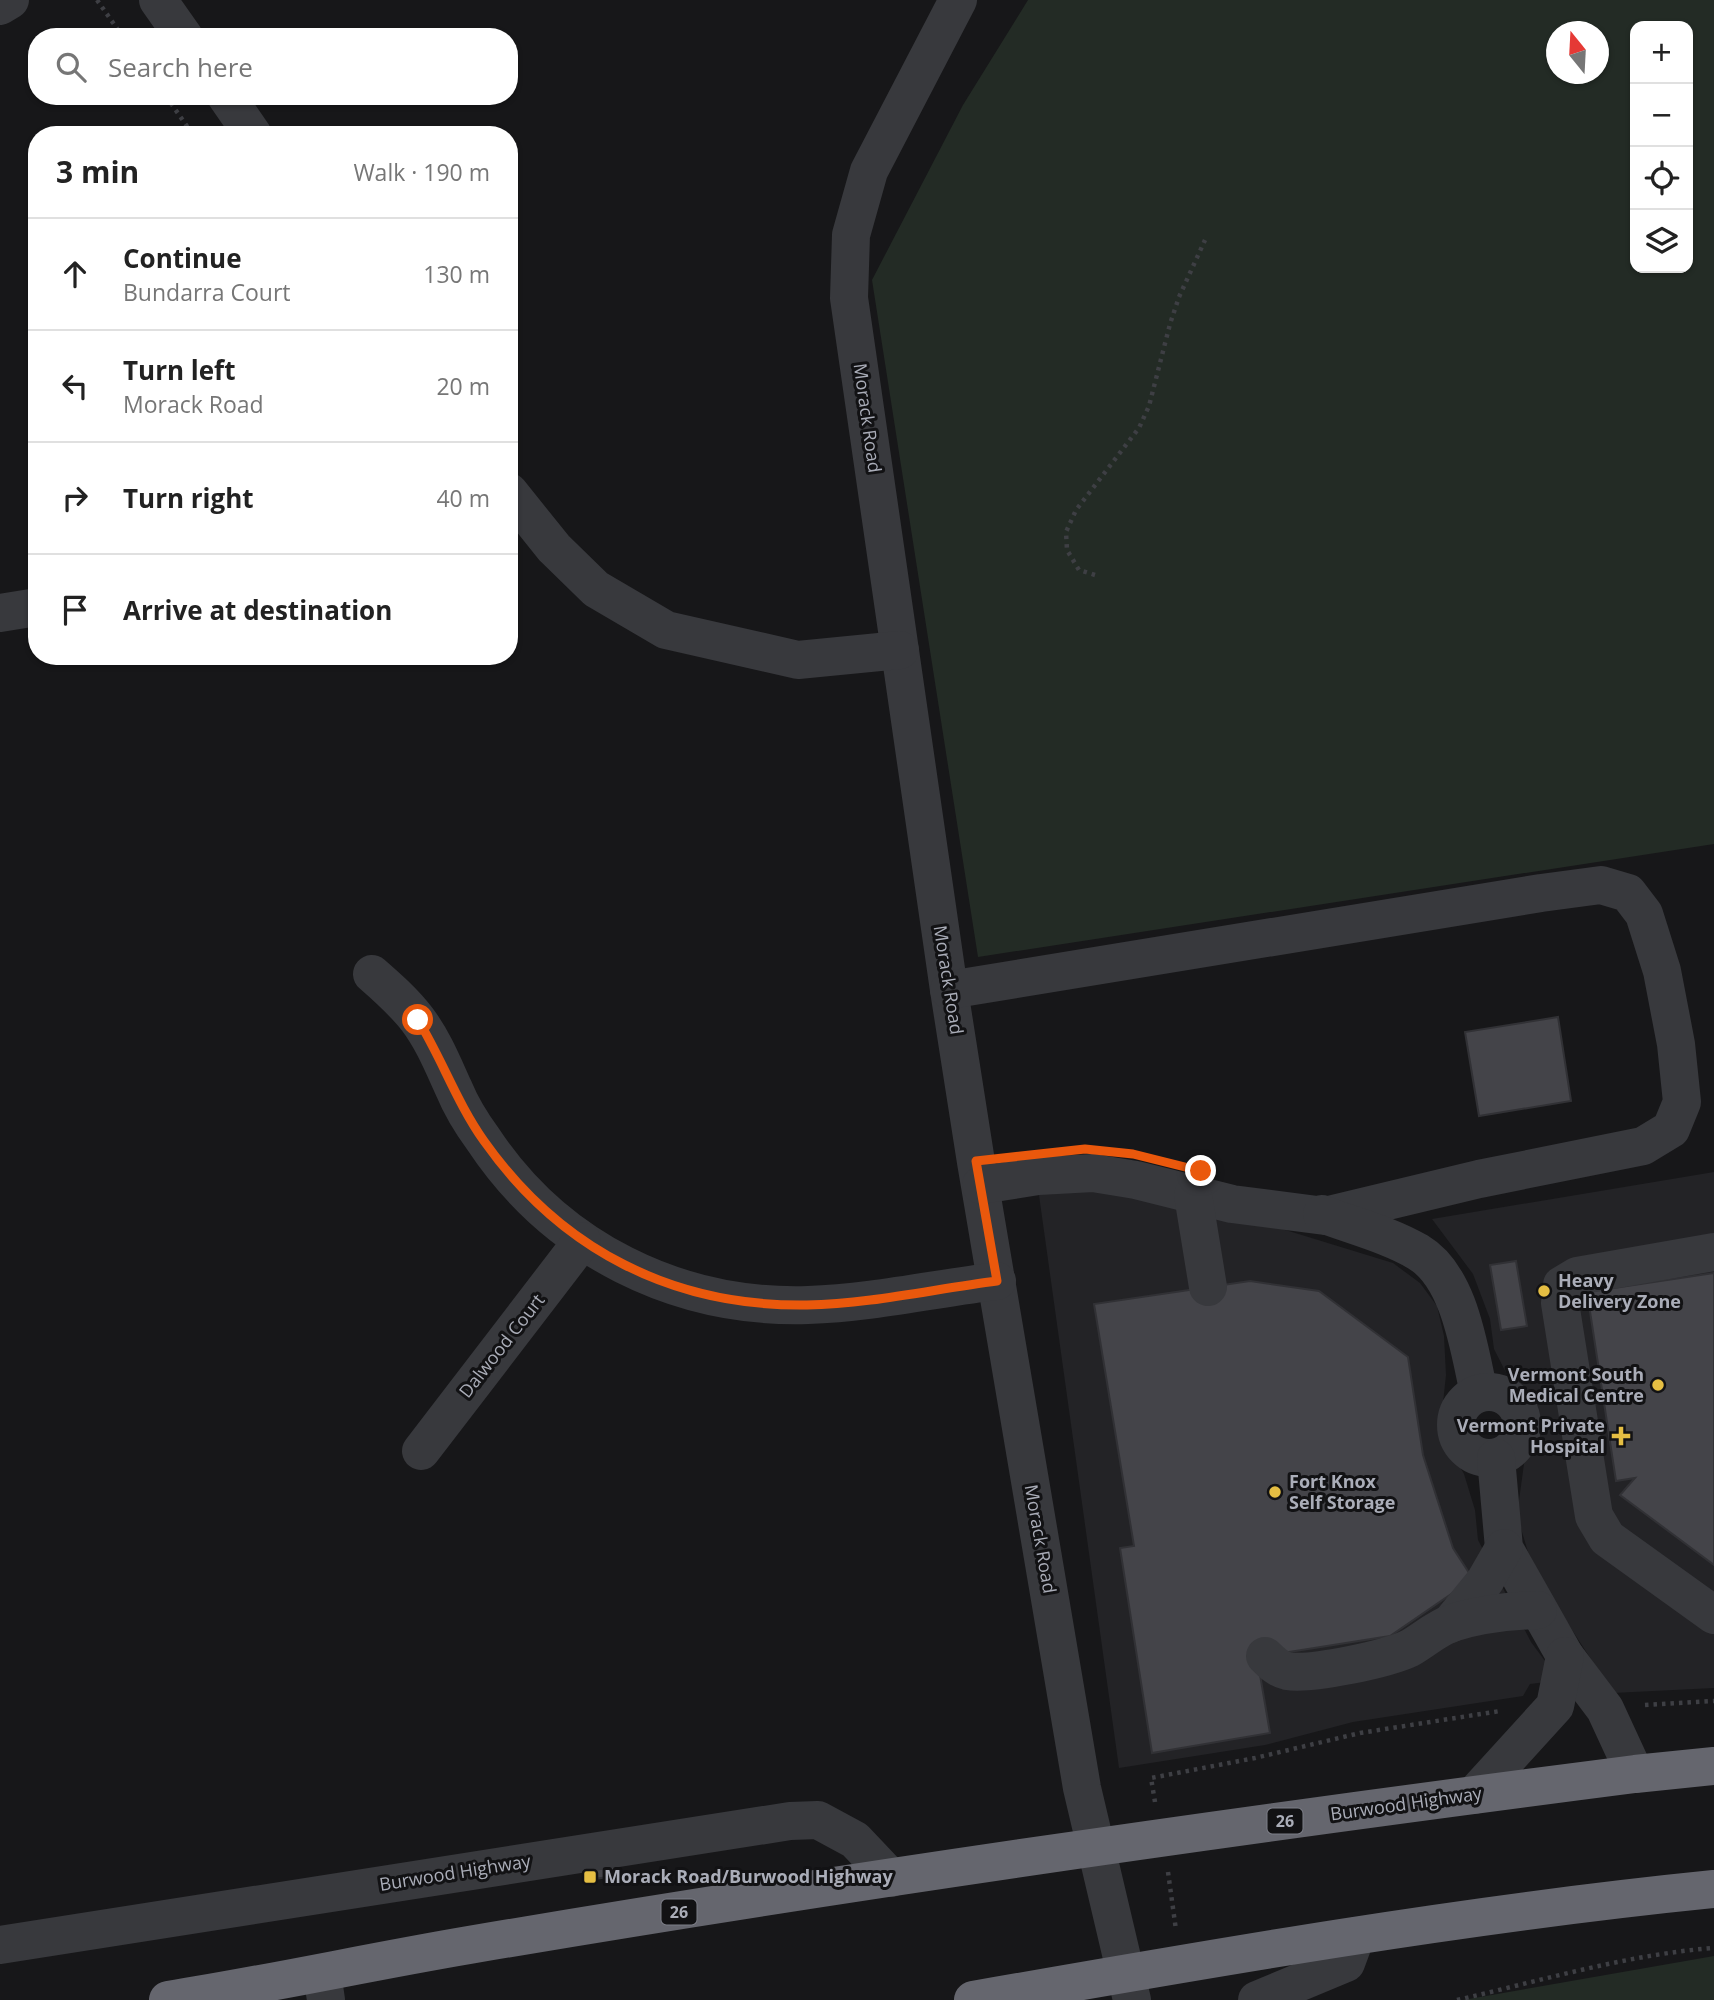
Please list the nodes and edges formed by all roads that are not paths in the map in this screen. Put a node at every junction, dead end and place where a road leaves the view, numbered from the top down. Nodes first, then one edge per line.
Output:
1 (10, 0) edge
2 (159, 0) edge
3 (958, 0) edge
4 (0, 6) edge
5 (178, 28) edge
6 (232, 105) edge
7 (247, 126) edge
8 (518, 503) edge
9 (28, 608) edge
10 (0, 613) edge
11 (900, 650) junction
12 (372, 974) dead end
13 (948, 990) junction
14 (979, 1173) junction
15 (1193, 1195) junction
16 (1325, 1216) junction
17 (582, 1241) junction
18 (1714, 1252) edge
19 (997, 1281) junction
20 (1208, 1287) dead end
21 (1573, 1384) junction
22 (1502, 1421) junction
23 (1579, 1421) junction
24 (421, 1451) dead end
25 (1504, 1548) junction
26 (1538, 1610) junction
27 (1714, 1615) edge
28 (1450, 1624) junction
29 (1265, 1656) dead end
30 (1565, 1656) junction
31 (1714, 1766) edge
32 (1635, 1774) junction
33 (1474, 1795) junction
34 (1096, 1847) junction
35 (891, 1878) junction
36 (1714, 1889) edge
37 (1356, 1936) junction
38 (0, 1945) edge
39 (324, 1986) edge
40 (1129, 1987) edge
41 (274, 1991) edge
42 (168, 2000) edge
43 (973, 2000) edge
44 (1257, 2000) edge

1 - 4 street
2 - 5 street
3 - 11 street, Morack Road
6 - 7 street
8 - 11 street
9 - 10 street
11 - 13 street, Morack Road
12 - 17 street
13 - 14 street, Morack Road
13 - 16 street
14 - 15 street
14 - 16 street
14 - 19 street, Morack Road
15 - 16 street
15 - 20 street
16 - 22 street
17 - 19 street
17 - 24 street, Dalwood Court
18 - 21 street
19 - 34 street, Morack Road
21 - 22 street
21 - 23 street
22 - 23 street
22 - 25 street
23 - 27 street
25 - 26 street
25 - 28 street
26 - 28 street
26 - 30 street
28 - 29 street
30 - 32 street
30 - 33 street
31 - 32 highway, Burwood Highway / 26
32 - 33 highway, Burwood Highway / 26
33 - 34 highway, Burwood Highway / 26
34 - 35 highway, Burwood Highway / 26
34 - 40 street, Morack Road
35 - 38 street, Burwood Highway
35 - 39 highway, Burwood Highway / 26
36 - 37 highway
37 - 40 highway
37 - 44 street
39 - 41 highway, Burwood Highway / 26
40 - 43 highway
41 - 42 highway, Burwood Highway / 26

